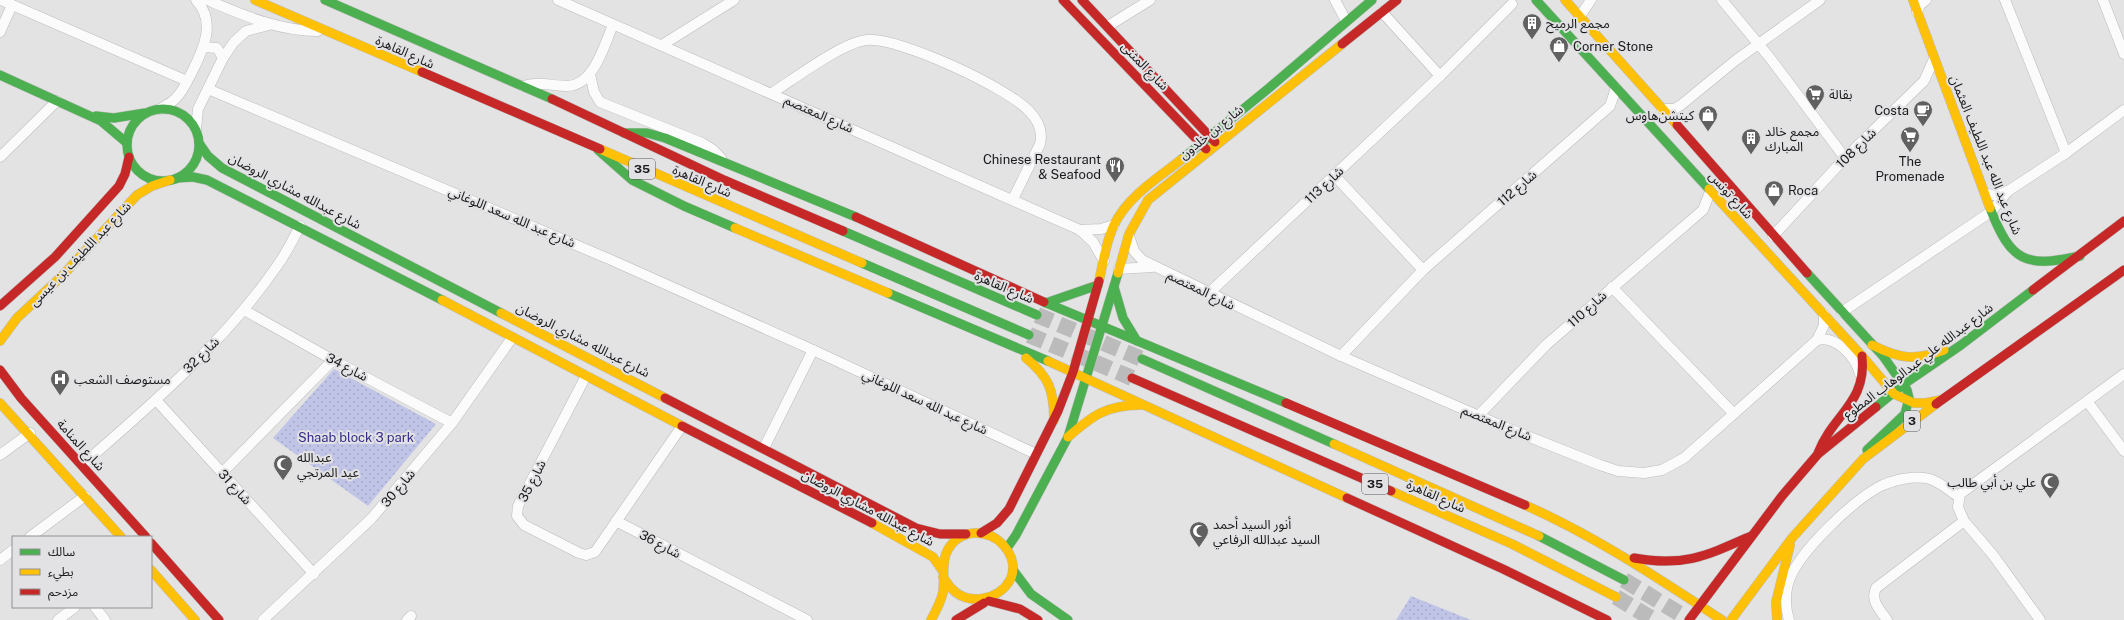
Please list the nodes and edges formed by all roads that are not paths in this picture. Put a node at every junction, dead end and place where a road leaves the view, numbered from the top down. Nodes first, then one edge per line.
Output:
1 (1, 0) edge
2 (196, 0) edge
3 (207, 0) edge
4 (255, 0) edge
5 (326, 0) edge
6 (558, 0) edge
7 (734, 0) edge
8 (1063, 0) edge
9 (1082, 0) edge
10 (1150, 0) edge
11 (1335, 0) edge
12 (1372, 0) edge
13 (1396, 0) edge
14 (1536, 0) edge
15 (1565, 0) edge
16 (1591, 0) edge
17 (1722, 0) edge
18 (1820, 0) edge
19 (1913, 0) edge
20 (1926, 0) edge
21 (2005, 0) edge
22 (2103, 0) edge
23 (1512, 4) dead end
24 (12, 5) junction
25 (1382, 12) junction
26 (1917, 12) junction
27 (1580, 16) junction
28 (1346, 21) junction
29 (269, 25) junction
30 (613, 25) junction
31 (1108, 26) junction
32 (325, 31) junction
33 (0, 32) edge
34 (1759, 44) junction
35 (662, 45) junction
36 (204, 47) junction
37 (2124, 54) edge
38 (223, 58) junction
39 (1934, 58) junction
40 (590, 74) junction
41 (0, 75) edge
42 (1440, 76) junction
43 (187, 81) junction
44 (523, 86) junction
45 (1616, 88) junction
46 (208, 89) junction
47 (772, 93) junction
48 (57, 101) junction
49 (1681, 104) junction
50 (1610, 106) junction
51 (1633, 106) junction
52 (160, 109) junction
53 (1662, 109) junction
54 (2124, 110) edge
55 (146, 113) junction
56 (89, 115) junction
57 (1678, 128) junction
58 (196, 129) junction
59 (624, 134) junction
60 (1209, 135) junction
61 (127, 143) junction
62 (199, 143) junction
63 (1200, 143) junction
64 (1217, 144) junction
65 (598, 150) junction
66 (1208, 152) junction
67 (2066, 153) junction
68 (0, 157) edge
69 (129, 157) junction
70 (1845, 158) junction
71 (723, 162) junction
72 (229, 171) junction
73 (1334, 176) junction
74 (174, 179) junction
75 (219, 186) junction
76 (2008, 191) junction
77 (1710, 192) junction
78 (112, 194) junction
79 (1986, 194) junction
80 (1013, 199) junction
81 (126, 207) junction
82 (1725, 208) junction
83 (1703, 210) junction
84 (1992, 211) junction
85 (2124, 221) edge
86 (1114, 225) junction
87 (300, 226) junction
88 (1080, 230) junction
89 (1129, 234) junction
90 (1749, 234) junction
91 (1776, 239) junction
92 (2081, 256) junction
93 (397, 259) junction
94 (1104, 262) junction
95 (1152, 267) junction
96 (1120, 269) junction
97 (1423, 270) junction
98 (2124, 270) edge
99 (389, 272) junction
100 (430, 276) junction
101 (1098, 285) junction
102 (417, 287) junction
103 (1114, 287) junction
104 (1612, 287) junction
105 (1208, 294) junction
106 (3, 303) edge
107 (1046, 303) junction
108 (244, 310) junction
109 (1842, 312) junction
110 (21, 314) junction
111 (1824, 314) junction
112 (1037, 315) tunnel mouth
113 (1088, 321) junction
114 (1103, 327) junction
115 (1029, 335) tunnel mouth
116 (512, 338) junction
117 (1817, 340) junction
118 (0, 341) edge
119 (1137, 341) junction
120 (1872, 345) junction
121 (1961, 345) junction
122 (1014, 348) junction
123 (814, 350) junction
124 (1341, 356) junction
125 (1862, 356) junction
126 (1142, 359) tunnel mouth
127 (333, 360) junction
128 (0, 370) edge
129 (1073, 372) junction
130 (2124, 374) edge
131 (586, 376) junction
132 (1085, 378) junction
133 (1132, 378) tunnel mouth
134 (1904, 384) junction
135 (1859, 390) junction
136 (1892, 394) junction
137 (21, 398) junction
138 (156, 400) junction
139 (1941, 400) junction
140 (2087, 401) junction
141 (1909, 403) junction
142 (1143, 405) junction
143 (4, 406) edge
144 (1734, 414) junction
145 (1478, 416) junction
146 (1054, 420) junction
147 (452, 423) junction
148 (682, 426) junction
149 (30, 433) junction
150 (1068, 437) junction
151 (764, 448) junction
152 (2124, 451) edge
153 (1036, 454) junction
154 (1818, 454) junction
155 (0, 455) edge
156 (1863, 459) junction
157 (82, 465) junction
158 (222, 473) junction
159 (811, 473) junction
160 (832, 484) junction
161 (801, 487) junction
162 (85, 496) junction
163 (821, 497) junction
164 (1959, 497) junction
165 (1009, 509) junction
166 (1025, 517) junction
167 (616, 521) junction
168 (1964, 521) junction
169 (916, 528) junction
170 (981, 533) junction
171 (966, 534) junction
172 (1754, 534) junction
173 (31, 536) edge
174 (120, 536) edge
175 (145, 536) edge
176 (1792, 538) junction
177 (909, 542) junction
178 (152, 544) edge
179 (1007, 548) junction
180 (12, 551) edge
181 (1623, 555) junction
182 (0, 560) edge
183 (1013, 570) junction
184 (152, 571) edge
185 (943, 573) junction
186 (314, 574) junction
187 (1624, 580) tunnel mouth
188 (186, 583) junction
189 (171, 593) junction
190 (1616, 597) tunnel mouth
191 (987, 601) junction
192 (203, 602) junction
193 (1045, 605) junction
194 (1700, 605) junction
195 (74, 608) edge
196 (96, 608) edge
197 (1584, 608) junction
198 (192, 617) edge
199 (1036, 618) edge
200 (946, 619) edge
201 (58, 620) edge
202 (104, 620) edge
203 (219, 620) edge
204 (263, 620) edge
205 (807, 620) edge
206 (931, 620) edge
207 (956, 620) edge
208 (1068, 620) edge
209 (1594, 620) edge
210 (1607, 620) edge
211 (1689, 620) edge
212 (1722, 620) edge
213 (1730, 620) edge
214 (1777, 620) edge
215 (1789, 620) edge
216 (1887, 620) edge
217 (2040, 620) edge

1 - 24 street
2 - 36 street
3 - 29 street
4 - 32 main road, شارع القاهرة / 35
5 - 44 main road, شارع القاهرة / 35
6 - 30 street, شارع المعتصم
7 - 35 street
8 - 63 main road, شارع المثنى
9 - 31 main road, شارع المثنى
10 - 31 street
11 - 28 street
12 - 28 main road, شارع بن خلدون
13 - 25 main road, شارع بن خلدون
14 - 45 main road, شارع تونس
15 - 27 main road, شارع تونس
16 - 27 street
17 - 34 street
18 - 34 street
19 - 26 main road, شارع عبد الله عبد اللطيف العثمان
20 - 26 street
21 - 67 street
22 - 37 street
23 - 42 street, شارع 113
24 - 33 street
24 - 43 street
25 - 42 street
25 - 64 main road, شارع بن خلدون
26 - 39 main road, شارع عبد الله عبد اللطيف العثمان
27 - 53 main road, شارع تونس
28 - 60 main road, شارع بن خلدون
29 - 32 street
29 - 38 street
30 - 35 street, شارع المعتصم
30 - 40 street
31 - 60 main road, شارع المثنى
32 - 65 main road, شارع القاهرة / 35
34 - 49 street
34 - 70 street
35 - 47 street, شارع المعتصم
36 - 38 street
36 - 43 street
38 - 46 street
39 - 70 street, شارع 108
39 - 79 main road, شارع عبد الله عبد اللطيف العثمان
40 - 44 street
40 - 71 street
41 - 48 main road
42 - 73 street, شارع 113
43 - 52 street
44 - 59 main road, شارع القاهرة / 35
45 - 50 street
45 - 51 main road, شارع تونس
46 - 58 street
46 - 123 street, شارع عبد الله سعد اللوغاني
47 - 80 street, شارع المعتصم
47 - 80 street
48 - 56 main road
48 - 68 street
49 - 53 street
49 - 57 street
50 - 51 street
50 - 97 street, شارع 112
51 - 77 main road, شارع تونس
52 - 55 main road
52 - 58 main road
53 - 57 main road, شارع تونس
54 - 67 street
55 - 56 main road
55 - 61 main road
56 - 61 main road
57 - 91 main road, شارع تونس
58 - 62 main road
59 - 71 main road
59 - 112 main road, شارع القاهرة / 35
60 - 63 main road, شارع بن خلدون
60 - 64 main road, شارع المثنى
61 - 69 main road
62 - 72 main road, شارع عبدالله مشاري الروضان
62 - 74 main road
63 - 66 main road, شارع المثنى
63 - 86 main road, شارع بن خلدون
64 - 66 main road, شارع بن خلدون
65 - 115 main road, شارع القاهرة / 35
65 - 122 main road
66 - 89 main road, شارع بن خلدون
67 - 76 street
69 - 74 main road
69 - 78 main road, شارع عبد اللطيف بن عيسى
70 - 91 street, شارع 108
71 - 107 main road
72 - 75 main road
72 - 93 main road, شارع عبدالله مشاري الروضان
73 - 97 street
73 - 105 street, شارع 113
74 - 75 main road, شارع عبدالله مشاري الروضان
74 - 81 main road, شارع عبد اللطيف بن عيسى
75 - 87 main road, شارع عبدالله مشاري الروضان
76 - 79 street
76 - 84 street
77 - 82 main road, شارع تونس
77 - 83 street, شارع 110
78 - 81 main road
78 - 106 main road, شارع عبد اللطيف بن عيسى
79 - 84 main road, شارع عبد الله عبد اللطيف العثمان
80 - 88 street, شارع المعتصم
81 - 110 main road, شارع عبد اللطيف بن عيسى
82 - 83 street
82 - 90 main road, شارع تونس
83 - 104 street, شارع 110
84 - 92 main road, شارع عبد الله عبد اللطيف العثمان
84 - 109 street
85 - 92 main road, شارع عبدالله علي عبدالوهاب المطوع
86 - 88 street, شارع المعتصم
86 - 94 main road, شارع بن خلدون
87 - 99 main road, شارع عبدالله مشاري الروضان
87 - 108 street, شارع 32
88 - 94 street, شارع المعتصم
89 - 95 street, شارع المعتصم
89 - 96 main road, شارع بن خلدون
90 - 91 main road
90 - 111 main road, شارع تونس
91 - 109 main road, شارع تونس
92 - 121 main road, شارع عبدالله علي عبدالوهاب المطوع
93 - 99 main road
93 - 100 main road, شارع عبدالله مشاري الروضان
94 - 101 main road, شارع بن خلدون
95 - 96 street, شارع المعتصم
95 - 105 street, شارع المعتصم
96 - 103 main road, شارع بن خلدون
97 - 124 street, شارع 112
98 - 139 main road, 3
99 - 102 main road, شارع عبدالله مشاري الروضان
100 - 102 main road
100 - 151 main road, شارع عبدالله مشاري الروضان
101 - 107 main road
101 - 113 main road, شارع بن خلدون
102 - 116 main road, شارع عبدالله مشاري الروضان
103 - 114 main road, شارع بن خلدون
103 - 119 main road
104 - 144 street
104 - 145 street, شارع 110
105 - 124 street, شارع المعتصم
106 - 110 main road
107 - 113 main road
108 - 127 street, شارع 34
108 - 138 street, شارع 32
109 - 120 main road, شارع تونس
110 - 118 main road, شارع عبد اللطيف بن عيسى
111 - 117 street, شارع المعتصم
111 - 125 main road, شارع تونس
113 - 114 main road
113 - 129 main road, شارع بن خلدون
114 - 119 main road
114 - 132 main road, شارع بن خلدون
116 - 131 main road, شارع عبدالله مشاري الروضان
116 - 147 street, شارع 30
117 - 135 street
117 - 144 street, شارع المعتصم
119 - 181 main road
120 - 121 main road
120 - 134 main road, شارع تونس
121 - 134 main road, شارع عبدالله علي عبدالوهاب المطوع
122 - 129 main road
122 - 146 main road
123 - 151 street
123 - 153 street, شارع عبد الله سعد اللوغاني
124 - 145 street, شارع المعتصم
125 - 135 main road
125 - 136 main road, شارع تونس
126 - 187 main road, شارع القاهرة / 35
127 - 147 street, شارع 34
127 - 158 street
128 - 137 main road, شارع المنامة
129 - 132 main road
129 - 146 main road, شارع بن خلدون
130 - 140 street
131 - 148 main road, شارع عبدالله مشاري الروضان
131 - 167 street, شارع 35
132 - 142 main road
132 - 150 main road, شارع بن خلدون
133 - 190 main road, شارع القاهرة / 35
134 - 136 main road, شارع عبدالله علي عبدالوهاب المطوع
134 - 141 main road, شارع تونس
135 - 154 main road
136 - 141 main road, شارع تونس
136 - 154 main road, شارع عبدالله علي عبدالوهاب المطوع
137 - 143 main road
137 - 157 main road, شارع المنامة
138 - 157 street, شارع 32
138 - 158 street, شارع 31
139 - 141 main road, شارع تونس
139 - 156 main road, 3
140 - 152 street
140 - 164 street
141 - 156 main road
142 - 150 main road
142 - 197 main road
143 - 149 main road
144 - 145 street, شارع المعتصم
146 - 153 main road, شارع بن خلدون
147 - 186 street, شارع 30
148 - 161 main road, شارع عبدالله مشاري الروضان
148 - 167 street
149 - 155 street
149 - 162 main road
150 - 166 main road
151 - 159 main road, شارع عبدالله مشاري الروضان
153 - 165 main road, شارع بن خلدون
154 - 172 main road, شارع عبدالله علي عبدالوهاب المطوع
156 - 176 main road, 3
157 - 175 main road, شارع المنامة
158 - 186 street, شارع 31
159 - 160 main road, شارع عبدالله مشاري الروضان
159 - 161 main road
160 - 163 main road
160 - 169 main road, شارع عبدالله مشاري الروضان
161 - 163 main road, شارع عبدالله مشاري الروضان
162 - 173 street
162 - 174 main road
163 - 177 main road, شارع عبدالله مشاري الروضان
164 - 168 street
164 - 215 street
165 - 166 main road
165 - 170 main road, شارع بن خلدون
166 - 179 main road
167 - 205 street, شارع 36
168 - 216 street
168 - 217 street
169 - 171 main road, شارع عبدالله مشاري الروضان
169 - 177 main road
170 - 171 main road
170 - 179 main road
171 - 185 main road
172 - 181 main road
172 - 194 main road, شارع عبدالله علي عبدالوهاب المطوع
176 - 213 main road, 3
176 - 214 main road
177 - 185 main road, شارع عبدالله مشاري الروضان
178 - 188 main road
179 - 183 main road
180 - 182 street
181 - 194 main road
183 - 191 main road
183 - 193 main road
184 - 189 main road
185 - 191 main road
185 - 206 main road
186 - 204 street, شارع 30
188 - 189 main road
188 - 192 main road
189 - 198 main road
191 - 199 main road
191 - 207 main road
192 - 198 main road
192 - 203 main road
193 - 199 main road
193 - 208 main road
194 - 211 main road, شارع عبدالله علي عبدالوهاب المطوع
194 - 212 main road
195 - 201 street
196 - 202 street
197 - 209 main road
197 - 210 main road
200 - 206 main road

